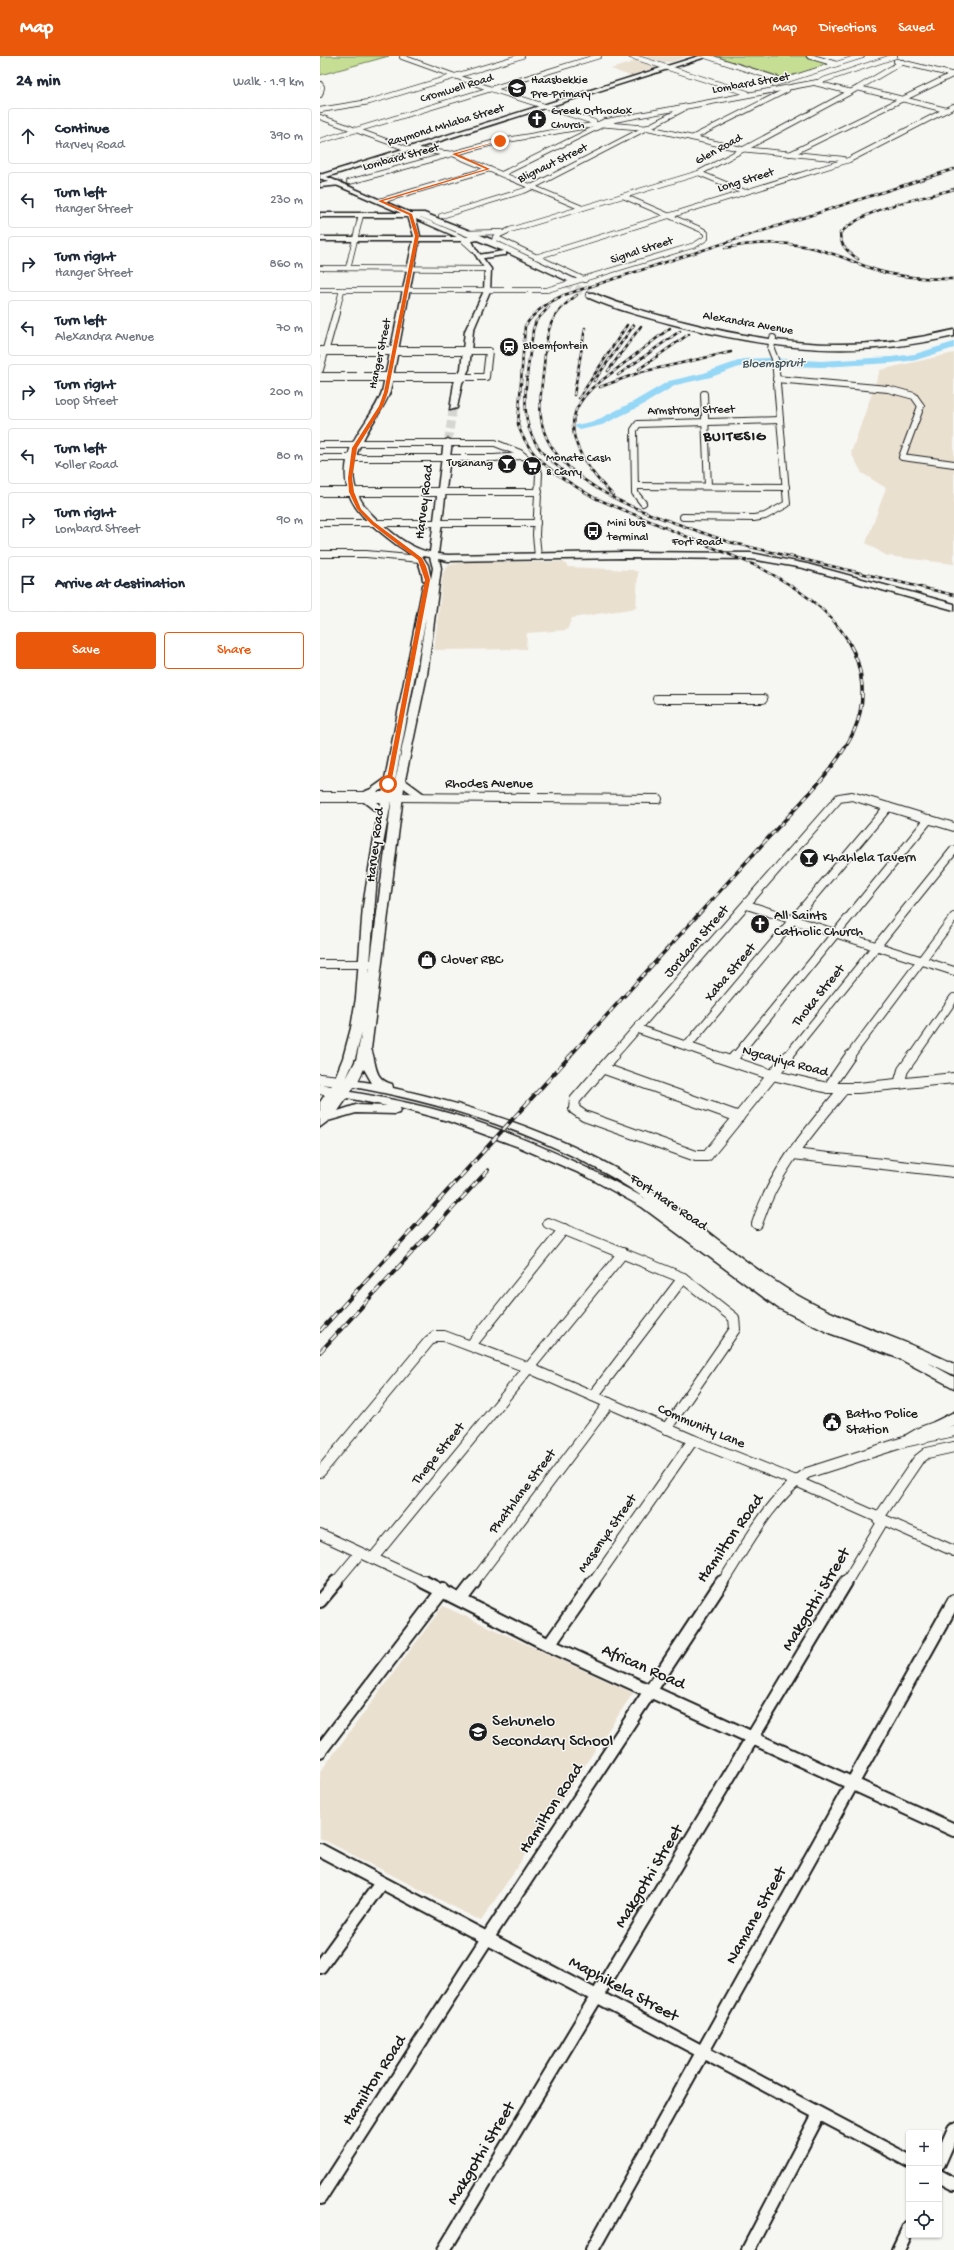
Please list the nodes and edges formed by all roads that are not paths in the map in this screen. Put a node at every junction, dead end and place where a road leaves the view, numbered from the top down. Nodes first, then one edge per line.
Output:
1 (522, 56) edge
2 (599, 56) edge
3 (631, 56) edge
4 (706, 56) edge
5 (808, 56) edge
6 (862, 56) edge
7 (882, 56) edge
8 (895, 56) edge
9 (402, 57) dead end
10 (889, 58) junction
11 (902, 62) junction
12 (836, 64) junction
13 (669, 68) junction
14 (954, 75) edge
15 (456, 76) junction
16 (797, 77) junction
17 (783, 82) junction
18 (813, 82) junction
19 (321, 84) edge
20 (795, 86) junction
21 (765, 87) dead end
22 (858, 88) junction
23 (491, 89) junction
24 (851, 92) junction
25 (748, 93) junction
26 (320, 95) edge
27 (904, 99) junction
28 (691, 105) junction
29 (544, 106) junction
30 (954, 106) edge
31 (320, 110) edge
32 (946, 110) junction
33 (320, 117) edge
34 (609, 123) junction
35 (600, 124) junction
36 (648, 128) junction
37 (356, 130) junction
38 (692, 138) junction
39 (320, 141) edge
40 (743, 148) junction
41 (408, 149) junction
42 (792, 153) junction
43 (453, 154) junction
44 (851, 159) junction
45 (489, 169) junction
46 (329, 173) junction
47 (699, 173) junction
48 (502, 174) junction
49 (320, 175) edge
50 (349, 182) junction
51 (338, 183) junction
52 (320, 185) edge
53 (531, 186) junction
54 (745, 192) junction
55 (623, 196) junction
56 (383, 200) junction
57 (582, 208) junction
58 (398, 209) junction
59 (320, 215) edge
60 (361, 215) junction
61 (383, 215) junction
62 (411, 215) junction
63 (421, 215) junction
64 (441, 216) dead end
65 (670, 216) junction
66 (510, 230) junction
67 (356, 238) junction
68 (416, 238) junction
69 (465, 238) junction
70 (320, 239) edge
71 (501, 246) junction
72 (480, 257) junction
73 (536, 257) junction
74 (320, 268) edge
75 (348, 268) junction
76 (409, 268) junction
77 (488, 269) junction
78 (574, 280) tunnel mouth
79 (584, 280) junction
80 (565, 283) tunnel mouth
81 (320, 290) edge
82 (342, 290) junction
83 (406, 290) junction
84 (487, 291) junction
85 (954, 327) edge
86 (954, 333) edge
87 (775, 348) junction
88 (324, 351) edge
89 (395, 351) junction
90 (467, 351) junction
91 (320, 370) edge
92 (320, 377) edge
93 (389, 377) junction
94 (462, 377) junction
95 (776, 379) junction
96 (704, 394) dead end
97 (453, 408) tunnel mouth
98 (780, 420) junction
99 (705, 422) junction
100 (448, 442) junction
101 (356, 444) junction
102 (320, 445) edge
103 (522, 456) junction
104 (320, 458) edge
105 (352, 458) junction
106 (446, 458) junction
107 (954, 464) edge
108 (635, 486) junction
109 (708, 486) junction
110 (786, 487) junction
111 (320, 492) edge
112 (352, 492) junction
113 (442, 492) junction
114 (539, 492) junction
115 (643, 502) dead end
116 (683, 517) dead end
117 (320, 523) edge
118 (373, 523) junction
119 (437, 523) junction
120 (537, 523) junction
121 (397, 540) junction
122 (435, 543) junction
123 (320, 554) edge
124 (537, 555) junction
125 (446, 556) junction
126 (434, 557) junction
127 (455, 558) junction
128 (420, 559) junction
129 (437, 568) junction
130 (427, 580) junction
131 (954, 601) edge
132 (954, 607) edge
133 (410, 675) junction
134 (422, 675) junction
135 (657, 699) dead end
136 (763, 699) dead end
137 (389, 781) junction
138 (401, 782) junction
139 (320, 797) edge
140 (360, 797) junction
141 (391, 797) junction
142 (424, 797) junction
143 (658, 799) dead end
144 (888, 807) junction
145 (383, 812) junction
146 (929, 819) junction
147 (954, 827) edge
148 (954, 850) edge
149 (747, 905) junction
150 (954, 917) edge
151 (793, 920) junction
152 (834, 934) junction
153 (877, 947) junction
154 (921, 960) junction
155 (320, 964) edge
156 (370, 964) junction
157 (954, 971) edge
158 (954, 998) edge
159 (638, 1029) junction
160 (687, 1046) junction
161 (365, 1049) junction
162 (731, 1061) junction
163 (602, 1068) junction
164 (772, 1075) junction
165 (954, 1078) edge
166 (320, 1079) edge
167 (899, 1084) junction
168 (342, 1087) junction
169 (828, 1088) junction
170 (320, 1089) edge
171 (844, 1089) junction
172 (453, 1105) junction
173 (739, 1117) junction
174 (321, 1118) edge
175 (461, 1121) junction
176 (793, 1154) junction
177 (704, 1157) joint
178 (954, 1172) edge
179 (548, 1223) dead end
180 (757, 1224) dead end
181 (564, 1230) junction
182 (623, 1253) junction
183 (683, 1278) junction
184 (471, 1345) junction
185 (529, 1368) junction
186 (954, 1370) edge
187 (954, 1383) edge
188 (593, 1396) junction
189 (609, 1403) junction
190 (954, 1419) edge
191 (939, 1426) joint
192 (666, 1429) junction
193 (954, 1431) edge
194 (693, 1440) junction
195 (904, 1442) junction
196 (954, 1448) edge
197 (320, 1472) edge
198 (796, 1481) junction
199 (881, 1520) junction
200 (320, 1534) edge
201 (954, 1551) edge
202 (360, 1553) junction
203 (373, 1558) junction
204 (443, 1590) junction
205 (461, 1599) junction
206 (320, 1601) edge
207 (954, 1601) edge
208 (549, 1645) junction
209 (650, 1690) junction
210 (754, 1737) junction
211 (320, 1751) edge
212 (852, 1783) junction
213 (954, 1830) edge
214 (320, 1850) edge
215 (381, 1883) junction
216 (488, 1937) junction
217 (320, 1968) edge
218 (597, 1997) junction
219 (701, 2052) junction
220 (819, 2114) junction
221 (954, 2129) edge
222 (942, 2156) edge
223 (906, 2159) edge
224 (942, 2178) edge
225 (954, 2184) edge
226 (320, 2198) edge
227 (906, 2233) edge
228 (444, 2250) edge
229 (592, 2250) edge
230 (748, 2250) edge
231 (898, 2250) edge

1 - 15 street
2 - 23 street, Cromwell Road
3 - 13 street
4 - 13 main road, Raymond Mhlaba Street
4 - 17 street
5 - 12 street
6 - 12 street
7 - 10 street
8 - 10 street, Lombard Street
9 - 15 street
10 - 11 street
10 - 18 street, Lombard Street
11 - 14 street
11 - 22 street, Glen Road
12 - 16 street
13 - 25 street
13 - 29 main road, Raymond Mhlaba Street
14 - 27 street
15 - 23 street
15 - 31 street
16 - 17 street
16 - 18 street
17 - 21 street
18 - 20 street, Lombard Street
18 - 24 street
19 - 26 street
20 - 25 street, Lombard Street
20 - 38 street
22 - 24 street, Glen Road
22 - 27 street
23 - 29 street
23 - 37 street, Cromwell Road
24 - 40 street, Glen Road
25 - 28 street, Lombard Street
27 - 32 street
27 - 42 street
28 - 34 street, Lombard Street
28 - 36 street, Blignaut Street
29 - 35 street
29 - 41 main road, Raymond Mhlaba Street
30 - 32 street, Long Street
32 - 44 street, Long Street
33 - 37 street
34 - 35 street
34 - 36 street
35 - 43 street, Lombard Street
35 - 48 street
36 - 38 street
36 - 53 street, Blignaut Street
37 - 39 street, Cromwell Road
37 - 41 street
38 - 40 street
40 - 42 street
40 - 47 street, Glen Road
41 - 43 street
41 - 46 main road, Raymond Mhlaba Street
42 - 44 street
43 - 45 street
43 - 50 street, Lombard Street
44 - 54 street, Long Street
45 - 48 street
45 - 56 street
46 - 49 main road, Raymond Mhlaba Street
46 - 50 main road
47 - 54 street
47 - 55 street, Glen Road
48 - 53 street
49 - 51 main road
50 - 56 main road
51 - 52 main road
51 - 56 main road
53 - 57 street
53 - 64 street, Blignaut Street
54 - 65 street, Long Street
55 - 57 street, Glen Road
55 - 65 street, Signal Street
56 - 58 main road
56 - 63 main road
57 - 66 street, Glen Road
58 - 61 main road
58 - 62 main road
59 - 60 main road
60 - 61 main road
60 - 67 street
61 - 62 main road
62 - 63 main road
62 - 68 main road, Hanger Street
62 - 69 main road
63 - 69 main road
65 - 73 street, Long Street
65 - 79 street, Signal Street
66 - 69 street, Glen Road
66 - 71 street, Glen Road
67 - 68 main road
67 - 70 main road
67 - 75 street
68 - 69 main road
68 - 76 main road, Hanger Street
69 - 71 main road
69 - 71 main road
69 - 72 main road
71 - 72 main road
71 - 73 street
71 - 78 main road
71 - 80 main road
72 - 77 main road
73 - 79 street
74 - 75 street
75 - 76 street
76 - 77 street
76 - 83 main road, Hanger Street
77 - 84 main road
79 - 84 street, Signal Street
81 - 82 street, Signal Street
82 - 83 street, Signal Street
82 - 88 street
83 - 84 street, Signal Street
83 - 89 main road, Hanger Street
84 - 90 main road
85 - 87 main road, Alexandra Avenue
86 - 87 main road, Alexandra Avenue
87 - 87 main road, Alexandra Avenue
87 - 95 street
88 - 89 street
88 - 91 street
89 - 90 street
89 - 93 main road, Hanger Street
90 - 94 main road
90 - 94 street
92 - 93 street
93 - 94 street
93 - 101 main road, Hanger Street
94 - 97 main road
95 - 98 street
95 - 107 street
96 - 99 street
98 - 99 street, Armstrong Street
98 - 110 street
99 - 108 street, Armstrong Street
99 - 109 street
100 - 101 street
100 - 103 street
100 - 106 main road, Harvey Road
101 - 102 street
101 - 105 main road, Hanger Street
103 - 106 street
103 - 114 street
104 - 105 street
105 - 106 street
105 - 112 main road, Hanger Street
106 - 113 main road, Harvey Road
108 - 109 street
108 - 115 street, Armstrong Street
109 - 110 street
110 - 116 street
111 - 112 street
112 - 113 street
112 - 118 main road, Hanger Street
113 - 114 street
113 - 119 main road, Harvey Road
114 - 120 street
117 - 118 street
118 - 119 street
118 - 121 main road, Hanger Street
119 - 120 street
119 - 122 main road, Harvey Road
120 - 124 street
121 - 126 main road, Fort Road
121 - 128 main road, Hanger Street
122 - 125 main road
122 - 126 main road, Harvey Road
123 - 128 street
124 - 125 main road, Fort Road
124 - 127 main road, Fort Road
124 - 131 main road, Fort Road
124 - 132 main road, Fort Road
125 - 126 main road, Fort Road
126 - 127 main road, Fort Road
126 - 129 main road, Harvey Road
126 - 130 main road
127 - 129 main road
128 - 130 main road
129 - 134 main road, Harvey Road
130 - 133 main road, Harvey Road
133 - 134 main road
133 - 137 main road, Harvey Road
134 - 138 main road, Harvey Road
135 - 136 street
137 - 140 main road
137 - 141 main road, Harvey Road
138 - 141 main road, Harvey Road
138 - 142 main road
139 - 140 street, Rhodes Avenue
140 - 141 street, Rhodes Avenue
140 - 145 main road
141 - 142 street, Rhodes Avenue
141 - 145 main road, Harvey Road
141 - 156 main road, Harvey Road
142 - 143 street, Rhodes Avenue
144 - 146 street
144 - 149 street, Jordaan Street
144 - 151 street, Xaba Street
145 - 156 main road, Harvey Road
146 - 147 street
146 - 152 street
148 - 153 street, Thoka Street
149 - 151 street
149 - 159 street, Jordaan Street
150 - 154 street
151 - 152 street
151 - 160 street, Xaba Street
152 - 153 street
152 - 162 street
153 - 154 street
153 - 164 street, Thoka Street
154 - 157 street
154 - 169 street
155 - 156 street
156 - 161 main road, Harvey Road
156 - 168 main road, Harvey Road
158 - 167 street
159 - 160 street, Ngcayiya Road
159 - 163 street, Jordaan Street
160 - 162 street, Ngcayiya Road
161 - 168 main road, Harvey Road
161 - 172 main road
162 - 164 street, Ngcayiya Road
163 - 173 street
163 - 177 street, Jordaan Street
164 - 169 street, Ngcayiya Road
164 - 173 street, Thoka Street
165 - 167 street, Ngcayiya Road
166 - 168 street
167 - 171 street, Ngcayiya Road
168 - 170 street
168 - 172 main road, Fort Hare Road
168 - 174 main road, Harvey Road
168 - 175 main road, Fort Hare Road
169 - 171 street, Ngcayiya Road
171 - 176 street
172 - 186 main road, Fort Hare Road
173 - 177 street, Thoka Street
174 - 175 main road
175 - 187 main road, Fort Hare Road
176 - 178 street
176 - 180 street
179 - 181 street
181 - 182 street
181 - 184 street
182 - 183 street
182 - 185 street, Thepe Street
183 - 188 street
183 - 192 street
184 - 185 street, Community Lane
184 - 197 street, Community Lane
185 - 188 street, Community Lane
185 - 203 street, Thepe Street
188 - 189 street, Community Lane
189 - 192 street, Community Lane
189 - 205 street, Phathlane Street
190 - 191 main road
191 - 195 street, Hamilton Road
192 - 194 street, Community Lane
193 - 195 street, Hamilton Road
194 - 198 street, Community Lane
194 - 208 street, Masenya Street
195 - 198 street, Hamilton Road
196 - 199 street, Makgothi Street
198 - 199 street, Community Lane
198 - 209 street, Hamilton Road
199 - 201 street, Community Lane
199 - 210 street, Makgothi Street
200 - 202 street, African Road
202 - 203 street, African Road
202 - 206 street
203 - 204 street, African Road
204 - 205 street, African Road
204 - 211 street
205 - 208 street, African Road
207 - 212 street, Namane Street
208 - 209 street, African Road
209 - 210 street, African Road
209 - 216 street, Hamilton Road
210 - 212 street, African Road
210 - 218 street, Makgothi Street
212 - 213 street, African Road
212 - 219 street, Namane Street
214 - 215 street, Maphikela Street
215 - 216 street, Maphikela Street
215 - 217 street
216 - 218 street, Maphikela Street
216 - 226 street, Hamilton Road
218 - 219 street, Maphikela Street
218 - 228 street, Makgothi Street
219 - 220 street, Maphikela Street
219 - 229 street, Namane Street
220 - 223 street, Maphikela Street
220 - 230 street
221 - 222 street
224 - 225 street
227 - 231 street

